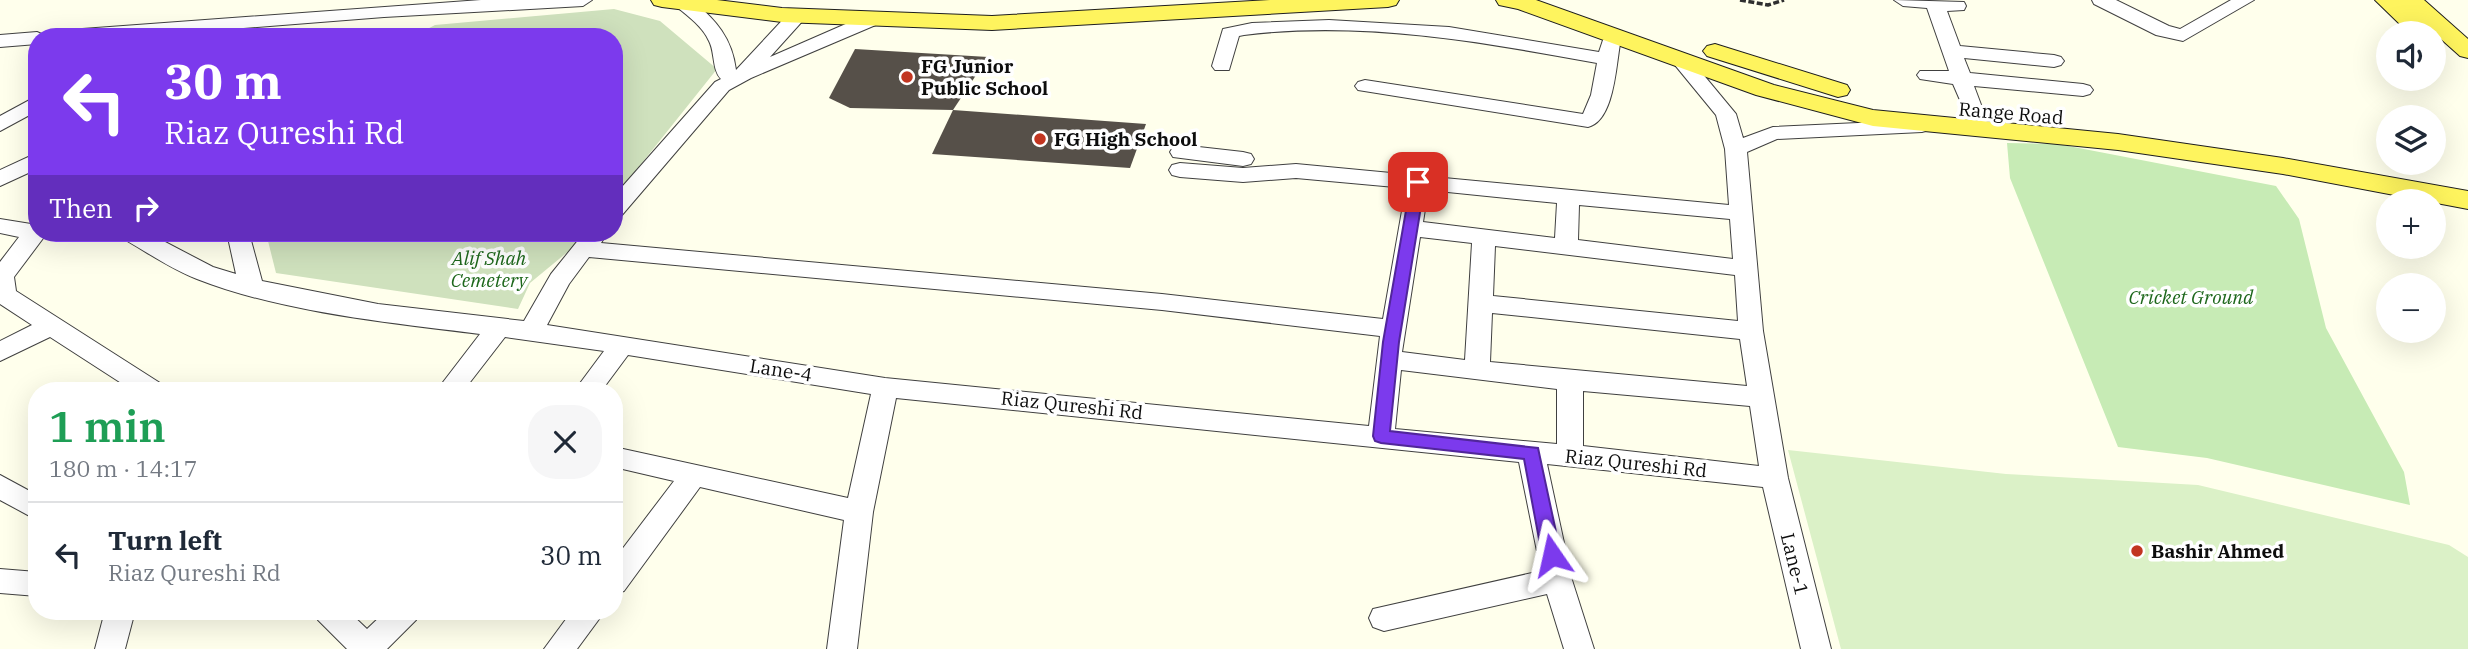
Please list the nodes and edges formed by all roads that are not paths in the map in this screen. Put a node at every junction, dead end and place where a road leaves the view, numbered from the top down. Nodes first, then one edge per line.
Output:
1 (423, 0) edge
2 (583, 0) edge
3 (852, 0) edge
4 (1091, 0) edge
5 (1388, 0) edge
6 (1507, 0) edge
7 (1566, 0) edge
8 (1903, 0) edge
9 (2101, 0) edge
10 (2245, 0) edge
11 (2386, 0) edge
12 (2410, 0) edge
13 (673, 1) edge
14 (1935, 4) junction
15 (1957, 6) dead end
16 (384, 11) junction
17 (787, 11) edge
18 (871, 20) junction
19 (2410, 21) edge
20 (199, 28) edge
21 (28, 39) edge
22 (0, 41) edge
23 (1609, 48) junction
24 (1952, 51) junction
25 (2468, 51) edge
26 (2446, 54) edge
27 (1680, 59) junction
28 (2054, 61) dead end
29 (1222, 66) dead end
30 (2468, 73) edge
31 (1927, 75) dead end
32 (1962, 78) junction
33 (730, 79) junction
34 (1365, 86) dead end
35 (2083, 90) dead end
36 (28, 108) edge
37 (1973, 110) junction
38 (0, 125) edge
39 (1933, 126) junction
40 (1736, 149) junction
41 (1180, 161) dead end
42 (1418, 182) junction
43 (2468, 184) edge
44 (1568, 196) junction
45 (623, 200) edge
46 (2468, 200) edge
47 (1740, 214) junction
48 (0, 226) edge
49 (1410, 229) junction
50 (28, 230) edge
51 (1484, 237) junction
52 (28, 241) edge
53 (147, 242) edge
54 (240, 242) edge
55 (589, 242) edge
56 (599, 242) edge
57 (1566, 247) junction
58 (1744, 268) junction
59 (251, 286) junction
60 (1481, 303) junction
61 (52, 325) junction
62 (499, 327) junction
63 (1394, 329) junction
64 (531, 331) junction
65 (1751, 331) junction
66 (621, 347) junction
67 (0, 352) edge
68 (1389, 360) junction
69 (1477, 370) junction
70 (1570, 381) junction
71 (139, 382) edge
72 (456, 382) edge
73 (594, 382) edge
74 (885, 387) junction
75 (1762, 397) junction
76 (1381, 436) junction
77 (1531, 453) junction
78 (1570, 455) junction
79 (623, 459) edge
80 (695, 474) junction
81 (1773, 478) junction
82 (0, 486) edge
83 (28, 503) edge
84 (859, 512) junction
85 (623, 570) edge
86 (1556, 580) junction
87 (0, 581) edge
88 (28, 583) edge
89 (1384, 618) dead end
90 (118, 620) edge
91 (337, 620) edge
92 (397, 620) edge
93 (583, 620) edge
94 (110, 649) edge
95 (367, 649) edge
96 (559, 649) edge
97 (842, 649) edge
98 (1579, 649) edge
99 (1816, 649) edge

1 - 16 street
2 - 16 street
3 - 4 main road
5 - 18 main road
6 - 23 main road
7 - 37 main road, Range Road
8 - 14 street
9 - 10 street
11 - 19 main road
12 - 25 main road
13 - 17 main road
13 - 33 street
14 - 15 street
14 - 24 street
16 - 20 street
17 - 18 main road
17 - 33 street
18 - 33 street
21 - 22 street
23 - 27 main road
23 - 29 street
23 - 34 street
24 - 28 street
24 - 32 street
26 - 30 main road
27 - 39 main road
27 - 40 street
31 - 32 street
32 - 35 street
32 - 37 street
33 - 45 street
36 - 38 street
37 - 43 main road, Range Road
39 - 40 street
39 - 46 main road
40 - 47 street
41 - 42 street
42 - 44 street
42 - 49 street
44 - 47 street
44 - 57 street
47 - 58 street
48 - 50 street
49 - 51 street
49 - 63 street
51 - 57 street
51 - 60 street
52 - 61 street
53 - 59 street, Lane-4
54 - 59 street
55 - 64 street
56 - 63 street
57 - 58 street
58 - 65 street
59 - 62 street, Lane-4
60 - 65 street
60 - 69 street
61 - 67 street
61 - 71 street
62 - 64 street, Lane-4
62 - 72 street
63 - 68 street
64 - 66 street, Lane-4
65 - 75 street
66 - 73 street
66 - 74 street, Lane-4
68 - 69 street
68 - 76 street
69 - 70 street
70 - 75 street
70 - 78 street
74 - 76 street, Riaz Qureshi Rd
74 - 84 street
75 - 81 street
76 - 77 street, Riaz Qureshi Rd
77 - 78 street, Riaz Qureshi Rd
77 - 86 street
78 - 81 street, Riaz Qureshi Rd
79 - 80 street
80 - 84 street
80 - 85 street
81 - 99 street, Lane-1
82 - 83 street
84 - 97 street
86 - 89 street
86 - 98 street
87 - 88 street
90 - 94 street
91 - 95 street
92 - 95 street
93 - 96 street

